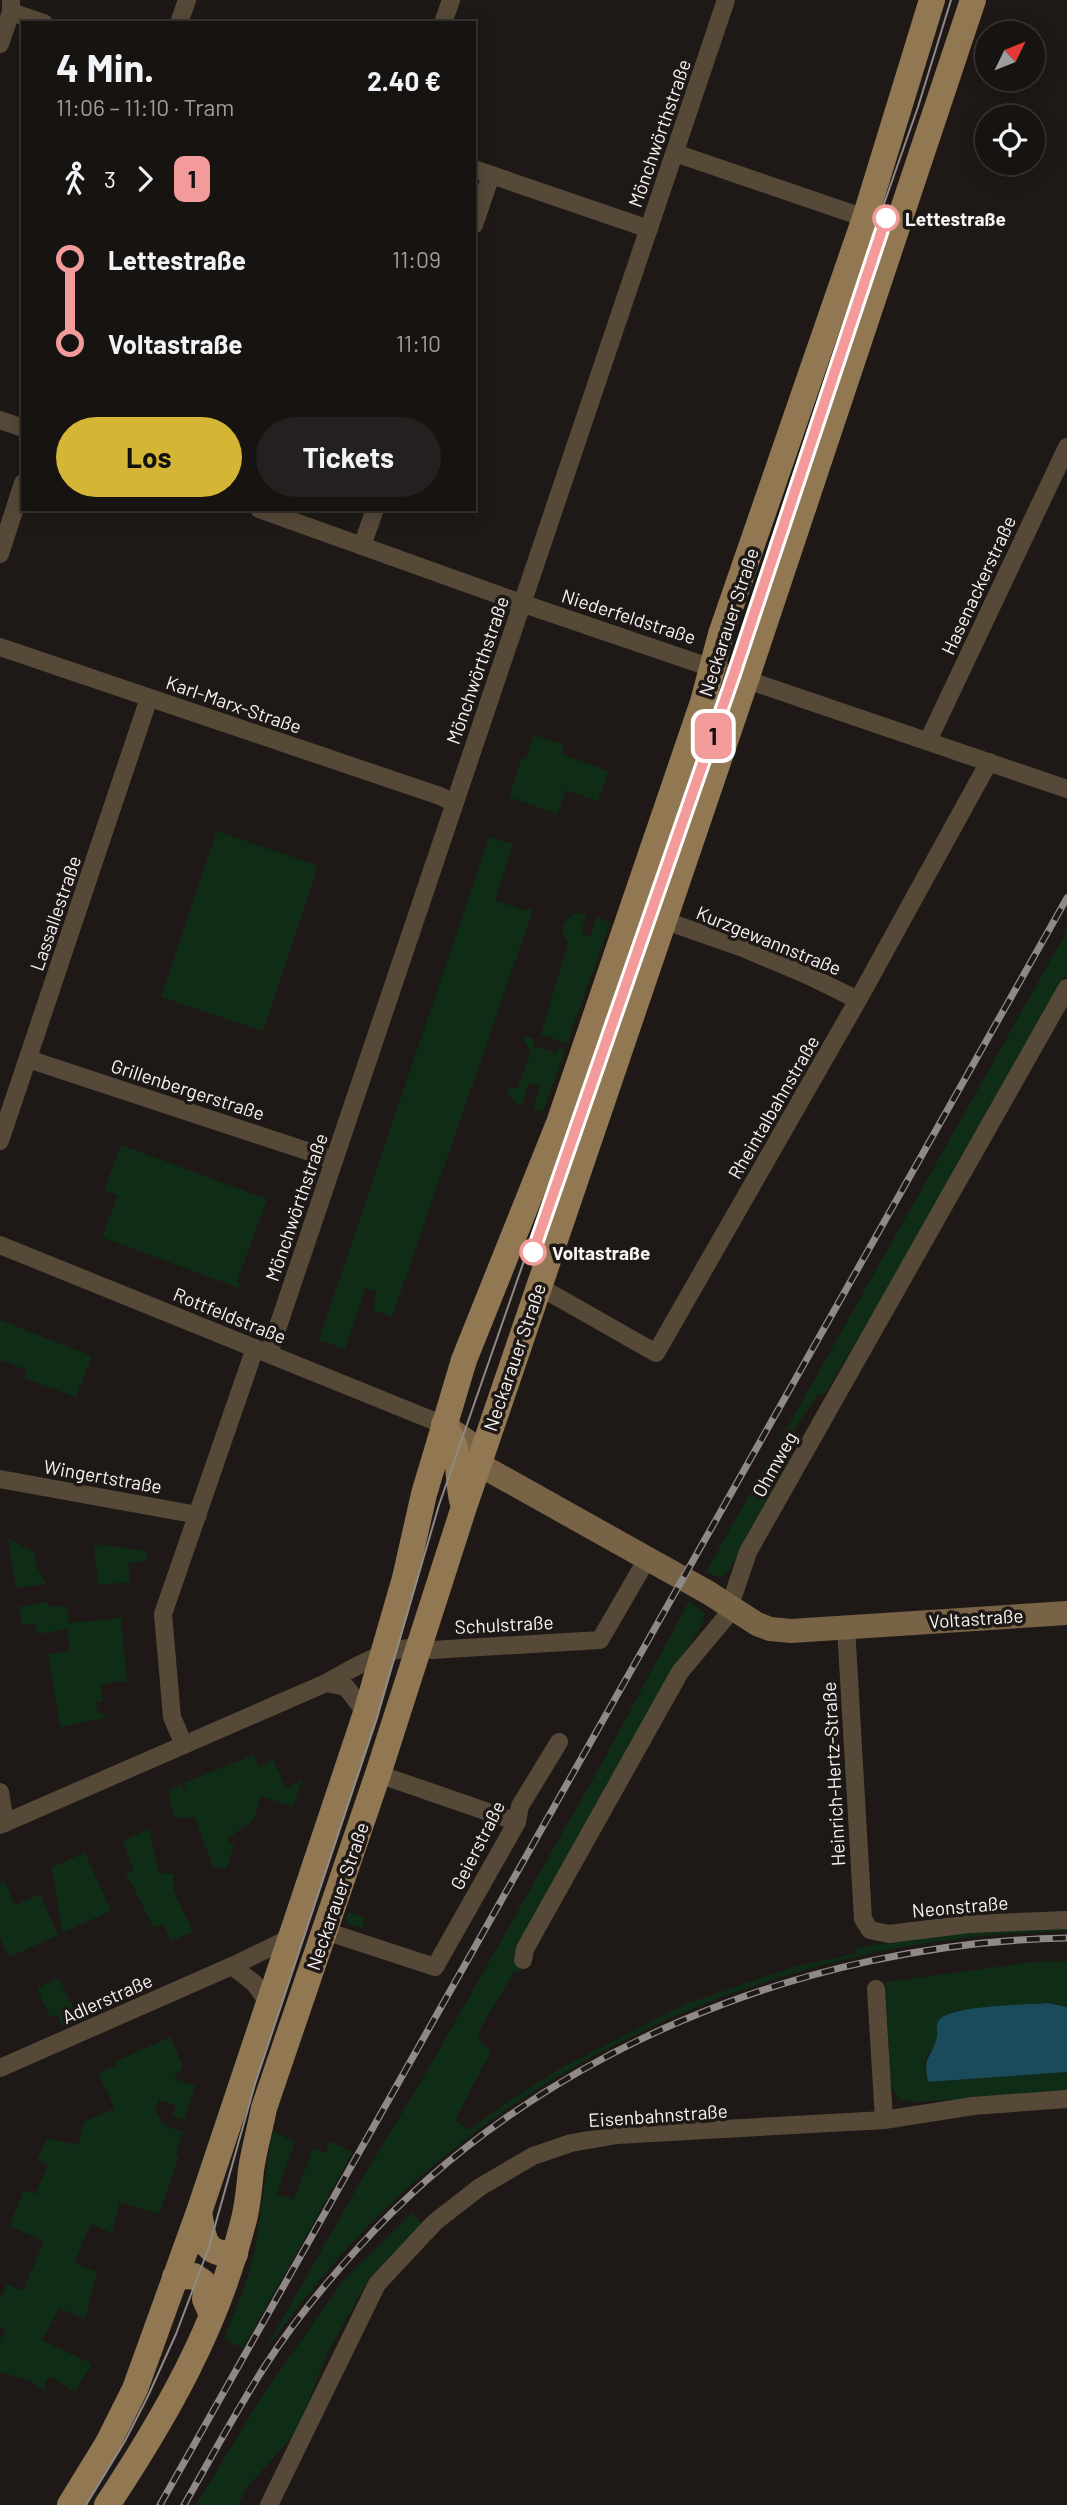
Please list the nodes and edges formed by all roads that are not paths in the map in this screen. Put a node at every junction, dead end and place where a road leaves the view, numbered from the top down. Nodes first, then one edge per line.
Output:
1 (187, 0) edge
2 (451, 0) edge
3 (726, 0) edge
4 (932, 0) edge
5 (973, 0) edge
6 (11, 6) edge
7 (40, 21) edge
8 (180, 21) edge
9 (444, 21) edge
10 (0, 44) edge
11 (675, 153) junction
12 (483, 172) edge
13 (476, 213) edge
14 (865, 218) junction
15 (649, 229) junction
16 (0, 420) edge
17 (21, 427) edge
18 (1067, 447) edge
19 (21, 489) edge
20 (265, 511) edge
21 (374, 511) edge
22 (362, 546) junction
23 (0, 554) edge
24 (521, 603) junction
25 (0, 647) edge
26 (712, 666) junction
27 (746, 678) junction
28 (149, 698) junction
29 (928, 741) junction
30 (989, 762) junction
31 (1067, 789) edge
32 (454, 803) junction
33 (663, 920) junction
34 (1067, 988) edge
35 (858, 1000) junction
36 (28, 1059) junction
37 (0, 1141) edge
38 (334, 1160) junction
39 (0, 1245) edge
40 (538, 1286) junction
41 (262, 1351) junction
42 (462, 1447) junction
43 (432, 1468) junction
44 (0, 1479) edge
45 (198, 1515) junction
46 (647, 1559) junction
47 (730, 1607) junction
48 (1067, 1613) edge
49 (846, 1627) junction
50 (419, 1645) junction
51 (382, 1655) junction
52 (326, 1683) junction
53 (366, 1713) junction
54 (559, 1742) dead end
55 (184, 1745) junction
56 (378, 1774) junction
57 (0, 1791) edge
58 (517, 1822) junction
59 (2, 1824) edge
60 (863, 1919) joint
61 (1067, 1920) edge
62 (325, 1931) junction
63 (290, 1938) junction
64 (523, 1960) dead end
65 (232, 1966) junction
66 (876, 1989) dead end
67 (268, 2002) junction
68 (0, 2068) edge
69 (1067, 2099) edge
70 (884, 2120) junction
71 (199, 2212) junction
72 (235, 2254) junction
73 (175, 2277) junction
74 (212, 2315) junction
75 (70, 2505) edge
76 (107, 2505) edge
77 (270, 2505) edge

1 - 8 street
2 - 9 street
3 - 11 street, Mönchwörthstraße
4 - 14 main road, Neckarauer Straße
5 - 27 main road, Neckarauer Straße
6 - 7 street
6 - 10 street
11 - 14 street
11 - 15 street, Mönchwörthstraße
12 - 13 street
12 - 15 street
14 - 26 main road, Neckarauer Straße
15 - 24 street, Mönchwörthstraße
16 - 17 street
18 - 29 street, Hasenackerstraße
19 - 23 street
20 - 22 street, Niederfeldstraße
21 - 22 street
22 - 24 street, Niederfeldstraße
24 - 26 street, Niederfeldstraße
24 - 32 street, Mönchwörthstraße
25 - 28 street, Karl-Marx-Straße
26 - 27 street, Niederfeldstraße
26 - 42 main road, Neckarauer Straße
27 - 29 street, Niederfeldstraße
27 - 33 main road, Neckarauer Straße
28 - 32 street, Karl-Marx-Straße
28 - 36 street, Lassallestraße
29 - 30 street, Niederfeldstraße
30 - 31 street, Niederfeldstraße
30 - 35 street, Rheintalbahnstraße
32 - 38 street, Mönchwörthstraße
33 - 35 street, Kurzgewannstraße
33 - 40 main road, Neckarauer Straße
34 - 47 street, Ohmweg
35 - 40 street, Rheintalbahnstraße
36 - 37 street, Lassallestraße
36 - 38 street, Grillenbergerstraße
38 - 41 street, Mönchwörthstraße
39 - 41 street, Rottfeldstraße
40 - 42 main road, Neckarauer Straße
41 - 42 street, Rottfeldstraße
41 - 45 street, Mönchwörthstraße
42 - 43 main road, Neckarauer Straße
42 - 43 main road
42 - 46 main road, Voltastraße
42 - 50 main road, Neckarauer Straße
43 - 51 main road, Neckarauer Straße
44 - 45 street, Wingertstraße
45 - 55 street, Mönchwörthstraße
46 - 47 main road, Voltastraße
46 - 50 street, Schulstraße
47 - 49 main road, Voltastraße
47 - 64 street, Ohmweg
48 - 49 main road, Voltastraße
49 - 60 street, Heinrich-Hertz-Straße
50 - 51 street, Schulstraße
50 - 56 main road, Neckarauer Straße
51 - 52 street, Schulstraße
51 - 53 main road, Neckarauer Straße
52 - 53 street
52 - 55 street, Schulstraße
53 - 63 main road, Neckarauer Straße
54 - 58 street, Geierstraße
55 - 59 street, Schulstraße
56 - 58 street
56 - 62 main road, Neckarauer Straße
57 - 59 street
58 - 62 street, Geierstraße
60 - 61 street, Neonstraße
62 - 72 main road, Neckarauer Straße
63 - 65 street, Adlerstraße
63 - 67 main road, Neckarauer Straße
65 - 67 street
65 - 68 street, Adlerstraße
66 - 70 street
67 - 71 main road, Neckarauer Straße
69 - 70 street, Eisenbahnstraße
70 - 77 street, Eisenbahnstraße
71 - 72 main road
71 - 73 main road, Neckarauer Straße
72 - 74 main road, Neckarauer Straße
73 - 74 main road
73 - 75 main road, Neckarauer Straße
74 - 76 main road, Neckarauer Straße

